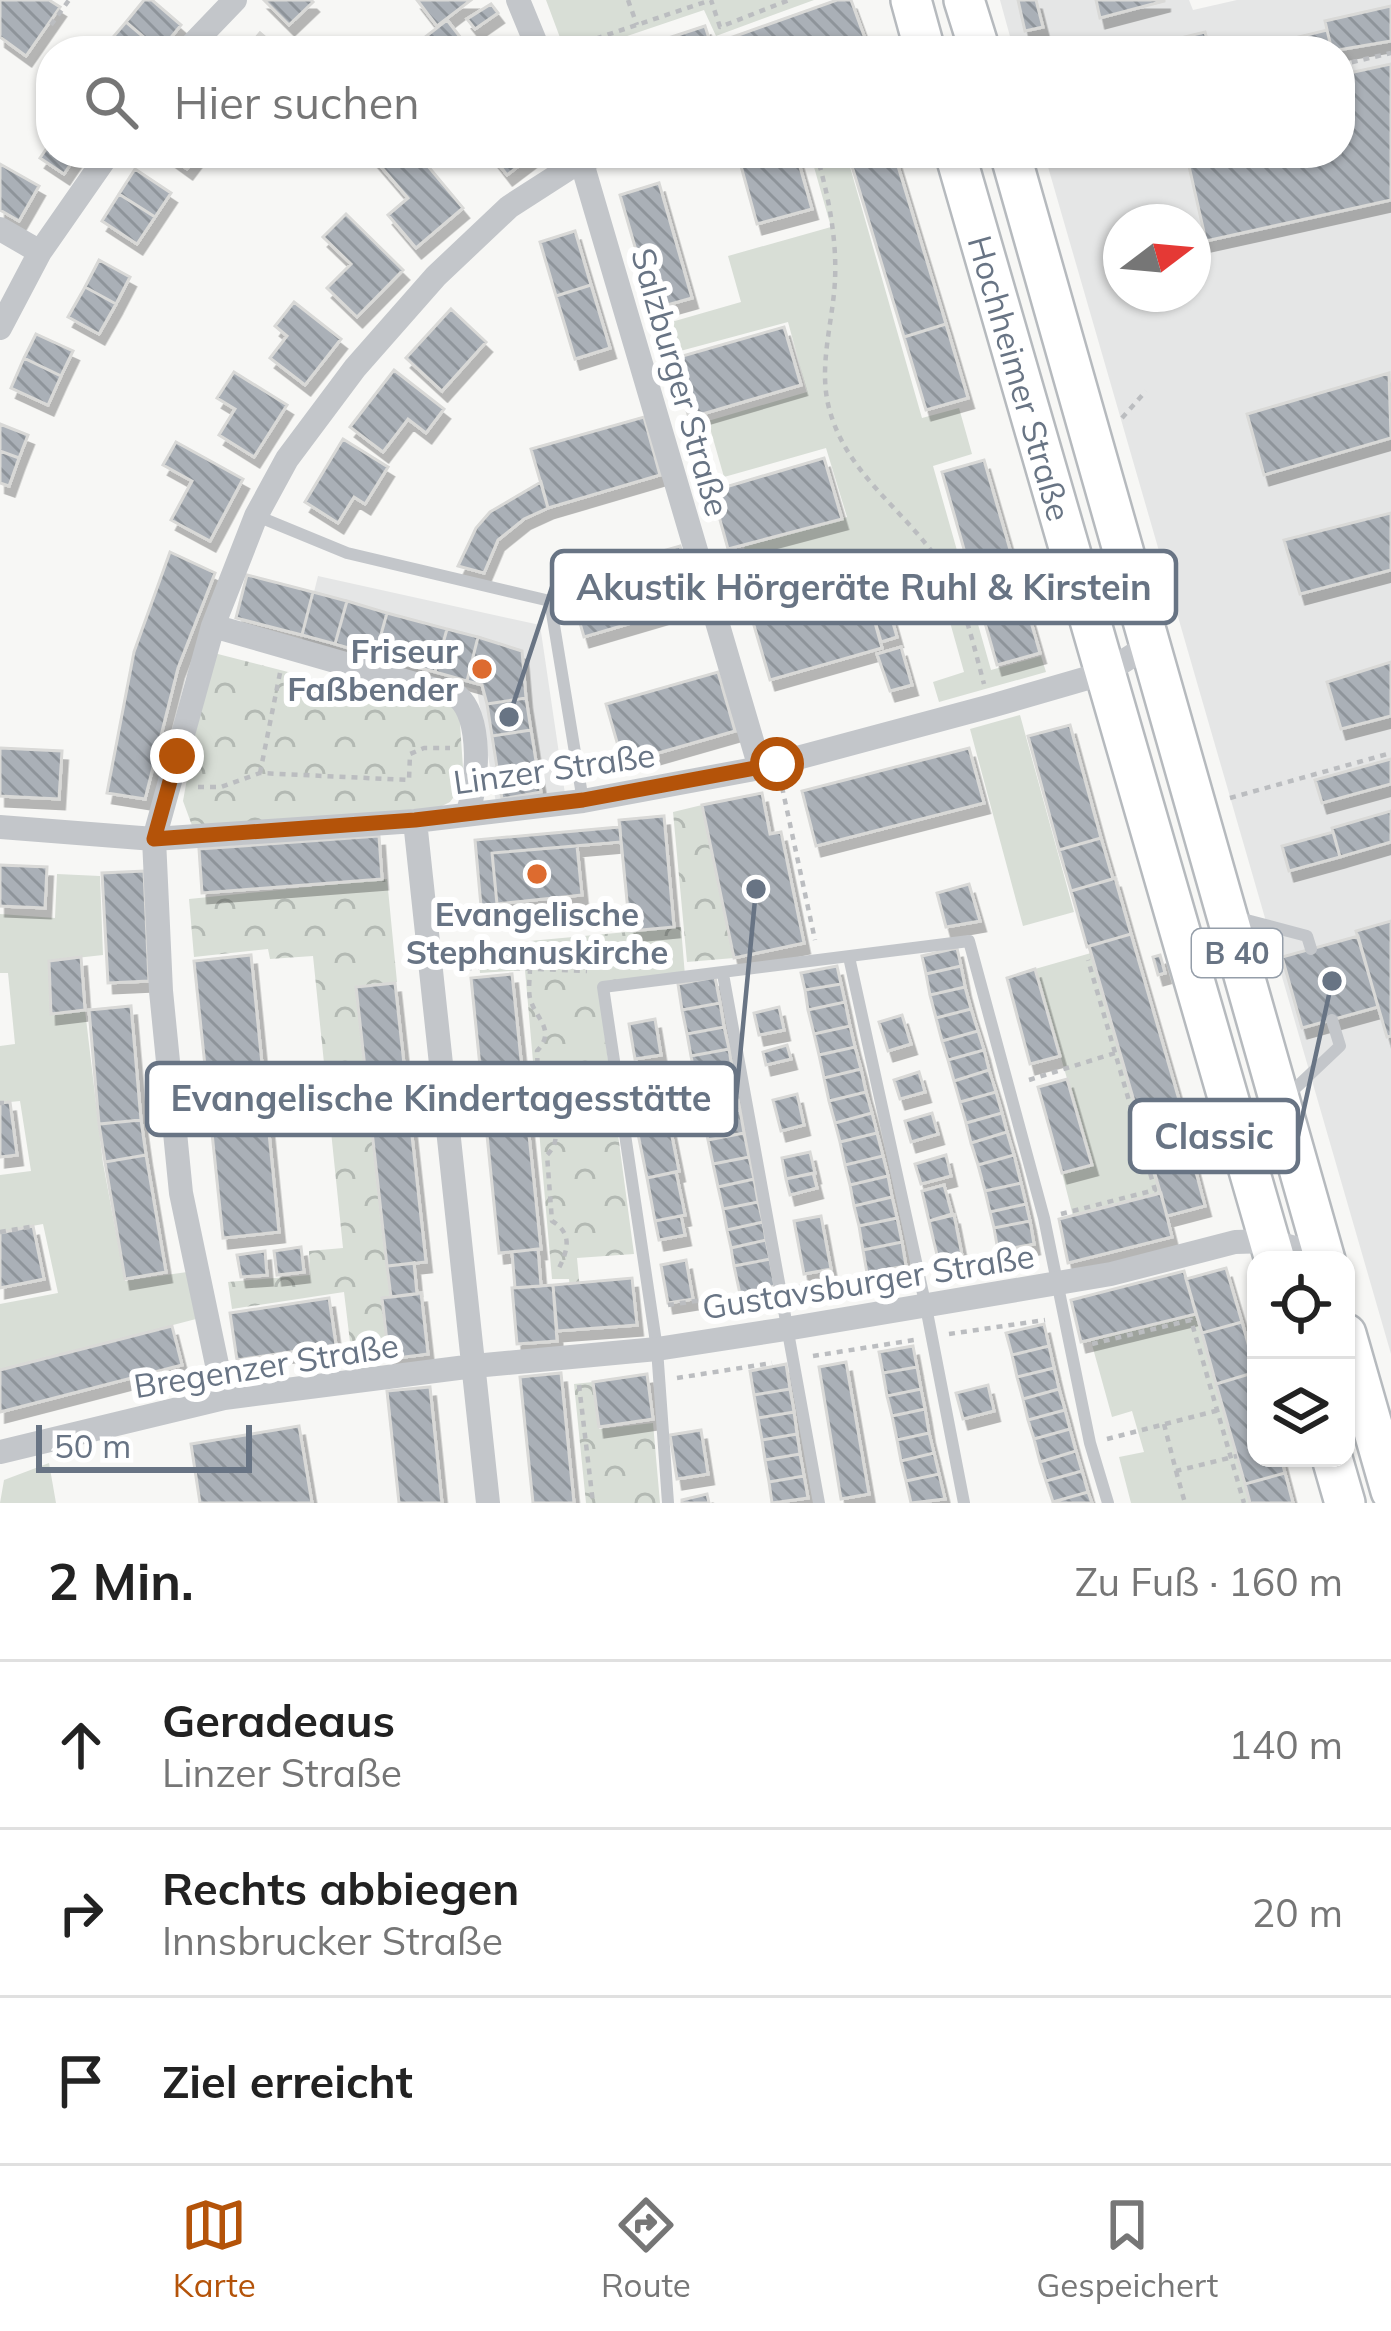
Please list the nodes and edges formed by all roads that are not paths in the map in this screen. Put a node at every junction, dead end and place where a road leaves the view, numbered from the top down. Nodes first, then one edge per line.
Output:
1 (235, 0) edge
2 (518, 0) edge
3 (911, 0) edge
4 (964, 0) edge
5 (200, 36) edge
6 (533, 36) edge
7 (922, 36) edge
8 (975, 36) edge
9 (99, 168) edge
10 (569, 168) edge
11 (593, 168) edge
12 (959, 168) edge
13 (1014, 168) edge
14 (0, 229) edge
15 (40, 252) junction
16 (0, 328) edge
17 (256, 516) junction
18 (213, 626) junction
19 (1149, 645) junction
20 (1105, 673) junction
21 (768, 766) junction
22 (583, 800) junction
23 (466, 814) junction
24 (415, 820) junction
25 (0, 827) edge
26 (154, 839) junction
27 (1226, 914) junction
28 (1178, 926) junction
29 (1311, 949) dead end
30 (849, 957) junction
31 (723, 974) junction
32 (1333, 1020) dead end
33 (1280, 1103) junction
34 (1253, 1184) junction
35 (1306, 1196) junction
36 (1272, 1251) edge
37 (1322, 1251) edge
38 (1055, 1285) junction
39 (926, 1307) junction
40 (786, 1329) junction
41 (656, 1349) junction
42 (1353, 1359) edge
43 (473, 1366) junction
44 (224, 1398) junction
45 (0, 1451) edge
46 (1335, 1467) edge
47 (1391, 1491) edge
48 (488, 1503) edge
49 (668, 1503) edge
50 (819, 1503) edge
51 (964, 1503) edge
52 (1108, 1503) edge
53 (1345, 1503) edge

1 - 5 street
2 - 6 street
3 - 7 main road
4 - 8 main road
9 - 15 street
10 - 17 street
11 - 21 street, Salzburger Straße
12 - 20 main road, Hochheimer Straße / B 40
13 - 19 main road, Hochheimer Straße / B 40
14 - 15 street
15 - 16 street
17 - 18 street
17 - 22 lane
18 - 23 street
18 - 26 street
19 - 20 street
19 - 27 main road, Hochheimer Straße / B 40
20 - 21 street, Linzer Straße
20 - 28 main road, Hochheimer Straße / B 40
21 - 22 street, Linzer Straße
22 - 23 street, Linzer Straße
23 - 24 street, Linzer Straße
24 - 26 street, Linzer Straße
24 - 43 street
25 - 26 street, Linzer Straße
26 - 44 street
27 - 28 street
27 - 29 lane
27 - 33 main road, Hochheimer Straße / B 40
28 - 34 main road, Hochheimer Straße / B 40
30 - 31 lane
30 - 38 lane
30 - 39 lane
31 - 40 lane
31 - 41 lane
32 - 33 lane
33 - 35 main road, Hochheimer Straße / B 40
34 - 35 street
34 - 36 main road, Hochheimer Straße / B 40
35 - 37 main road, Hochheimer Straße / B 40
36 - 38 street, Gustavsburger Straße
38 - 39 street, Gustavsburger Straße
38 - 52 lane
39 - 40 street, Gustavsburger Straße
39 - 51 lane
40 - 41 street, Gustavsburger Straße
40 - 50 lane
41 - 43 street, Gustavsburger Straße
41 - 49 lane
42 - 47 main road
43 - 44 street, Bregenzer Straße
43 - 48 street
44 - 45 street, Bregenzer Straße
46 - 53 main road

